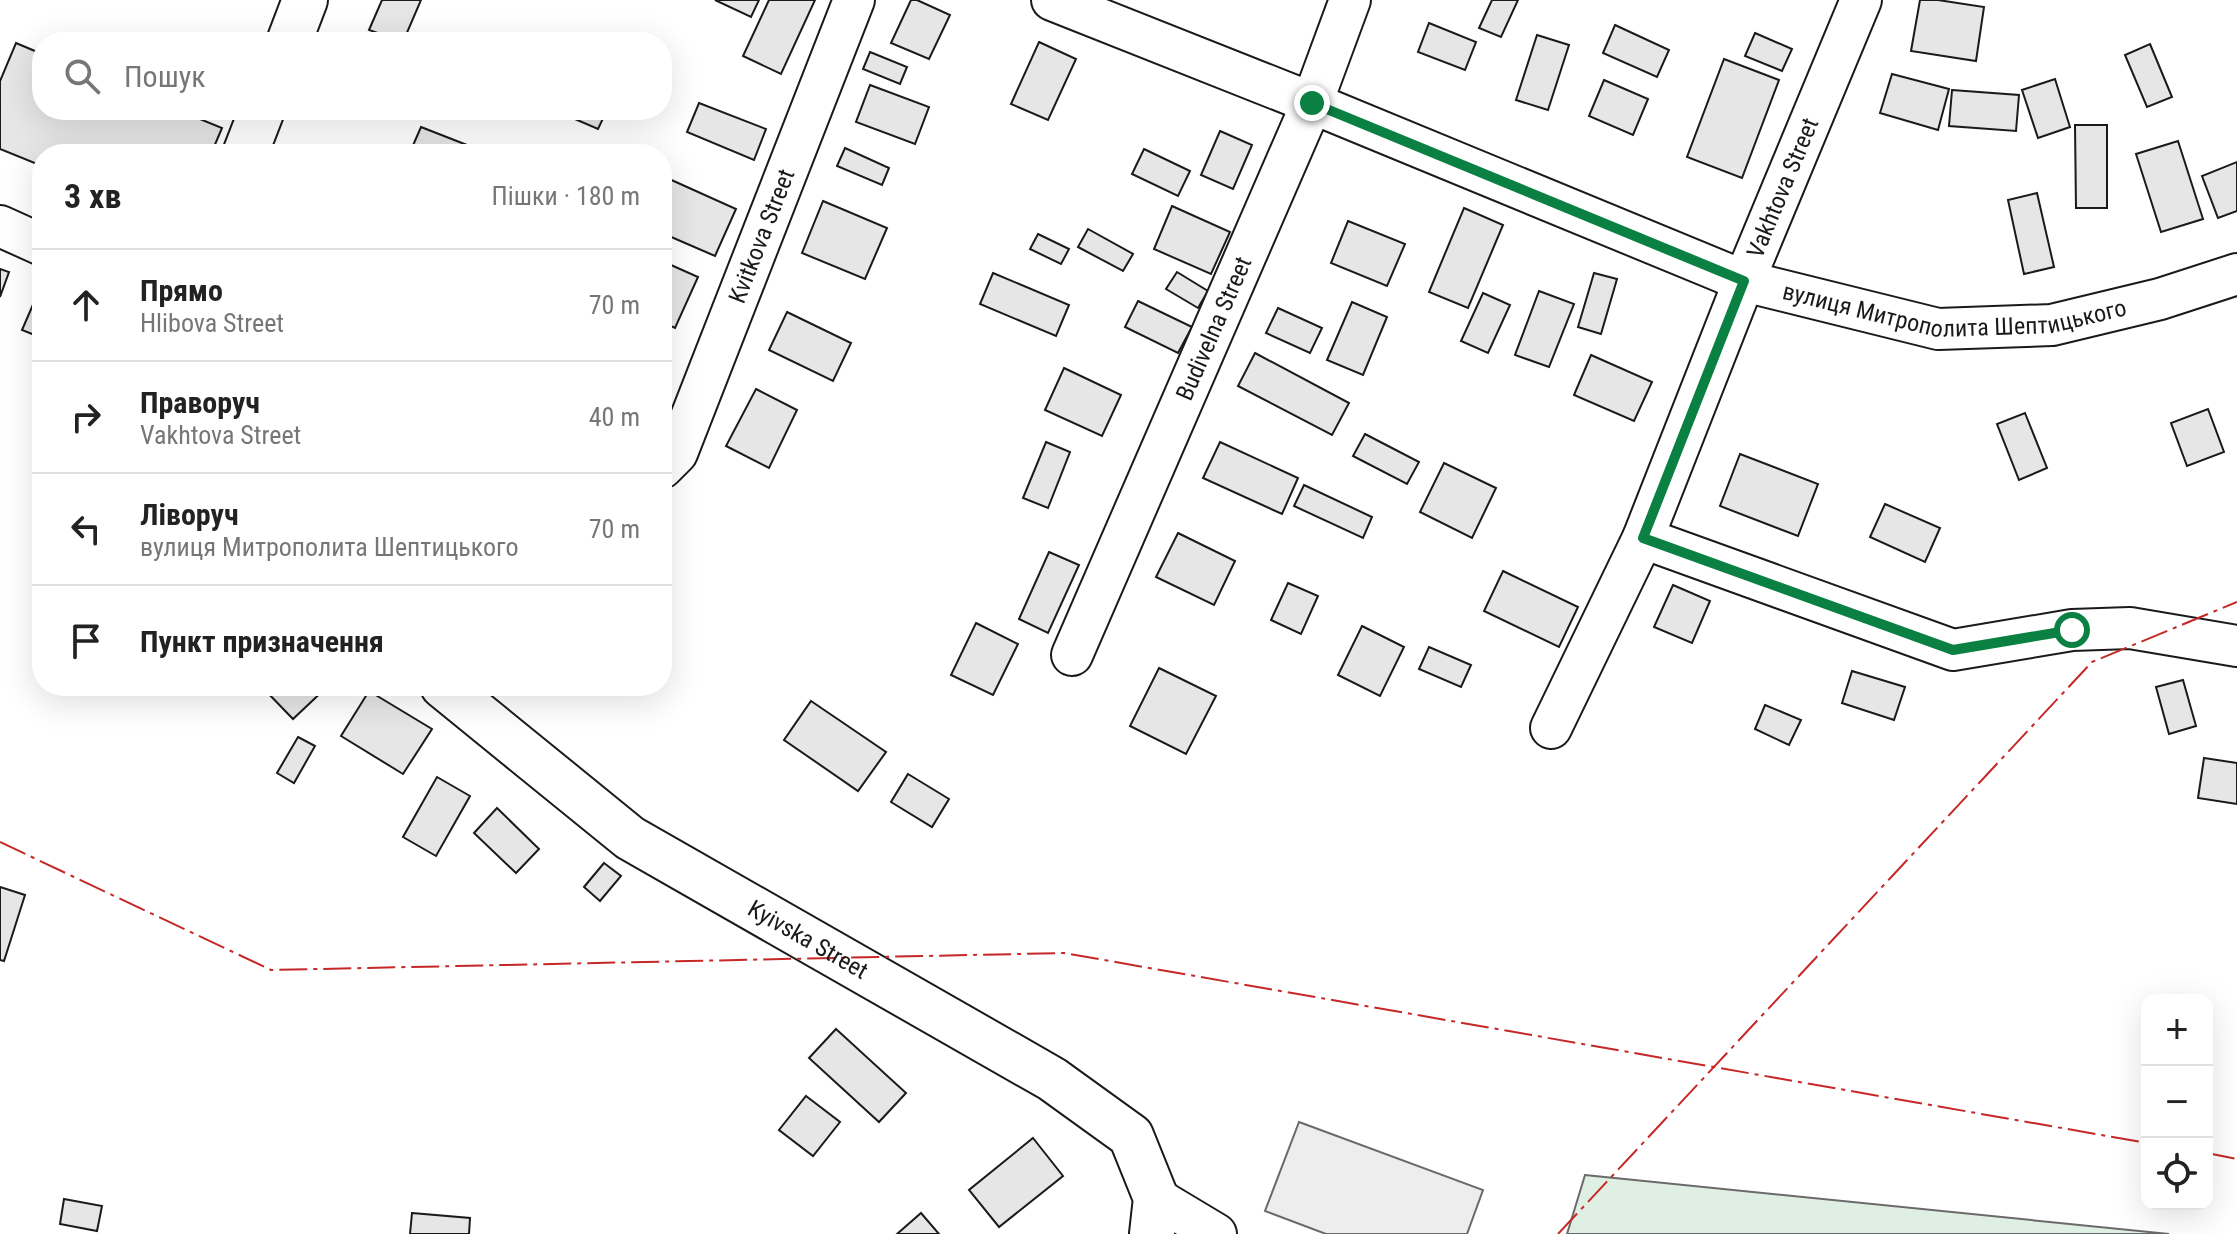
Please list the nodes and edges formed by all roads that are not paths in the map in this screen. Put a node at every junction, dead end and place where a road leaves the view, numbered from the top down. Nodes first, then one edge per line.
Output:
1 (305, 0) edge
2 (854, 0) edge
3 (1052, 0) edge
4 (1350, 0) edge
5 (1861, 0) edge
6 (293, 32) edge
7 (1312, 103) junction
8 (258, 120) edge
9 (249, 144) edge
10 (0, 226) edge
11 (32, 240) edge
12 (2237, 274) edge
13 (1744, 281) junction
14 (672, 458) edge
15 (1643, 538) junction
16 (2237, 646) edge
17 (1072, 655) dead end
18 (455, 696) edge
19 (1551, 728) dead end
20 (1154, 1216) edge
21 (1216, 1234) edge

1 - 6 street
2 - 14 street, Kvitkova Street
3 - 7 street, вулиця Митрополита Шептицького
4 - 7 street, Budivelna Street
5 - 13 street, Vakhtova Street
7 - 13 street, вулиця Митрополита Шептицького
7 - 17 street, Budivelna Street
8 - 9 street
10 - 11 street
12 - 13 street, вулиця Митрополита Шептицького
13 - 15 street, Vakhtova Street
15 - 16 street
15 - 19 street, Vakhtova Street
18 - 20 street, Kyivska Street
20 - 21 street

